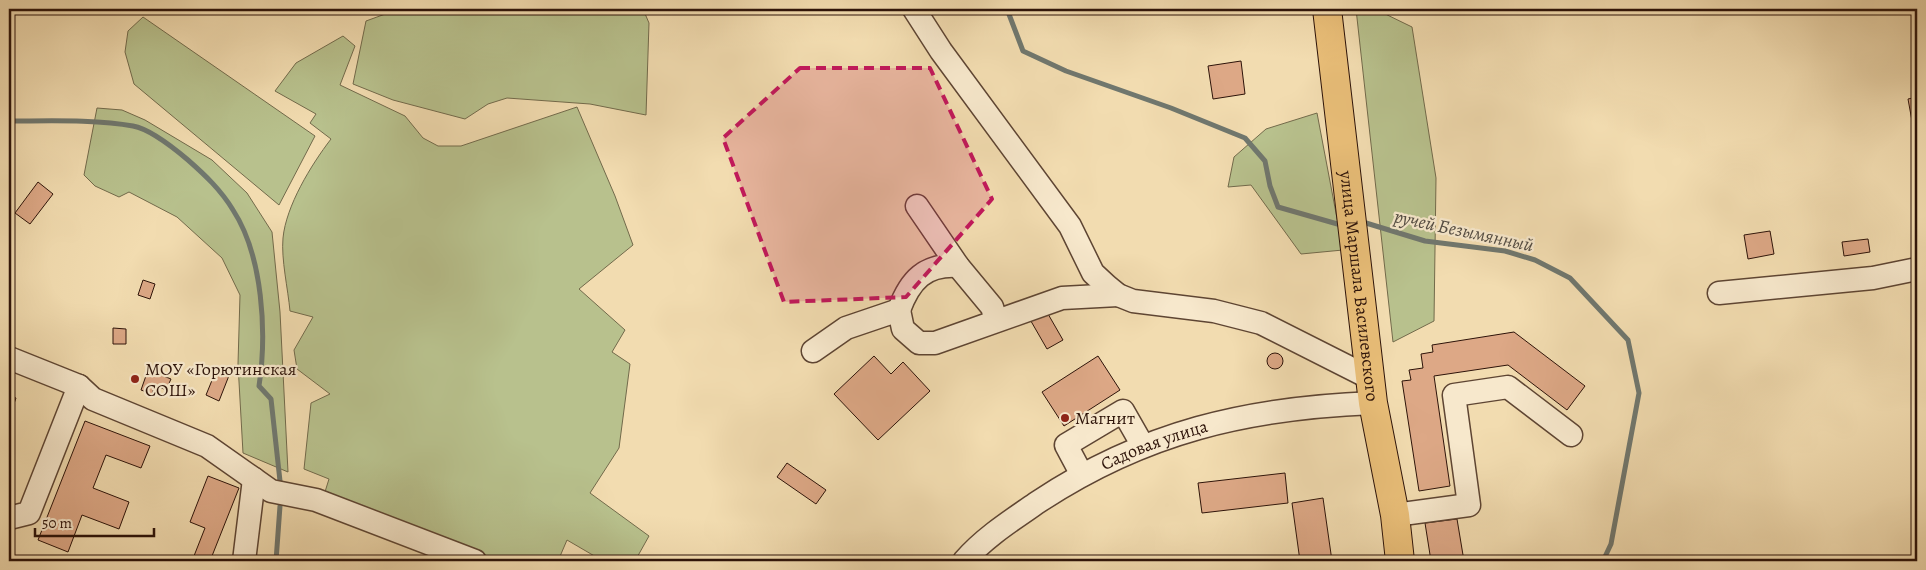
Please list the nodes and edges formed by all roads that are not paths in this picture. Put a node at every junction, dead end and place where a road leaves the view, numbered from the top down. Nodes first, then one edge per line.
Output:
1 (914, 9) edge
2 (1326, 9) edge
3 (917, 206) dead end
4 (958, 266) junction
5 (1917, 269) edge
6 (1720, 293) dead end
7 (1118, 295) junction
8 (899, 310) junction
9 (996, 320) junction
10 (813, 351) dead end
11 (9, 358) edge
12 (79, 386) junction
13 (1372, 390) junction
14 (1571, 435) dead end
15 (1143, 446) junction
16 (1082, 475) junction
17 (254, 479) junction
18 (1395, 515) junction
19 (9, 518) edge
20 (244, 561) edge
21 (475, 561) edge
22 (964, 561) edge
23 (1400, 561) edge

1 - 7 street
2 - 13 main road, улица Маршала Василевского
3 - 4 street
4 - 8 street
4 - 9 street
5 - 6 street
7 - 9 street
7 - 13 street
8 - 9 street
8 - 10 street
11 - 12 street
12 - 17 street
12 - 19 street
13 - 15 street, Садовая улица
13 - 18 main road, улица Маршала Василевского
14 - 18 street
15 - 16 street, Садовая улица
15 - 16 street
16 - 22 street, Садовая улица
17 - 20 street
17 - 21 street
18 - 23 main road, улица Маршала Василевского

